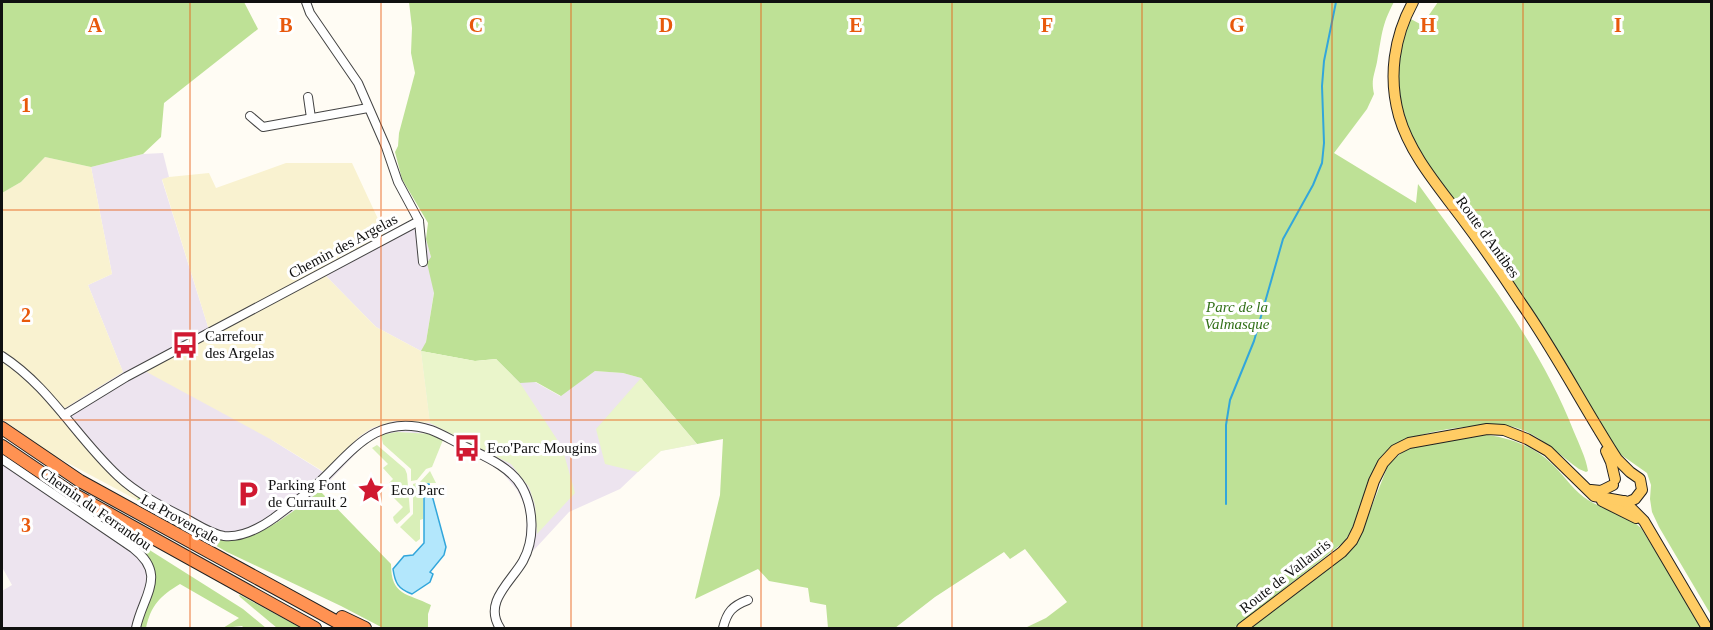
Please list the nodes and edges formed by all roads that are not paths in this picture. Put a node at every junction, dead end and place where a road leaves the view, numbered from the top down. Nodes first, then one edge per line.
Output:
1 (306, 2) edge
2 (1407, 2) edge
3 (1413, 2) edge
4 (308, 97) dead end
5 (368, 108) junction
6 (250, 116) dead end
7 (310, 118) junction
8 (419, 221) junction
9 (423, 262) dead end
10 (2, 356) edge
11 (64, 415) junction
12 (2, 428) edge
13 (2, 446) edge
14 (2, 459) edge
15 (1630, 472) junction
16 (1614, 482) junction
17 (1590, 492) junction
18 (1641, 494) junction
19 (1622, 500) junction
20 (122, 522) junction
21 (162, 552) dead end
22 (220, 558) junction
23 (1666, 558) junction
24 (747, 600) dead end
25 (1712, 624) edge
26 (135, 628) edge
27 (315, 628) edge
28 (348, 628) edge
29 (365, 628) edge
30 (497, 628) edge
31 (723, 628) edge
32 (1242, 628) edge
33 (1707, 628) edge

1 - 5 street, Chemin des Argelas
2 - 16 main road, Route d'Antibes
3 - 15 main road, Route d'Antibes
4 - 7 street
5 - 7 street
5 - 8 street, Chemin des Argelas
6 - 7 street
8 - 9 street
8 - 11 street, Chemin des Argelas
10 - 11 street
11 - 30 street
12 - 22 highway, La Provençale
13 - 20 highway, La Provençale
14 - 26 street, Chemin du Ferrandou
15 - 16 main road
15 - 18 main road
16 - 17 main road
16 - 19 main road
17 - 19 main road
17 - 23 main road, Route de Vallauris
17 - 32 main road, Route de Vallauris
18 - 19 main road
18 - 25 main road
19 - 23 main road
20 - 21 highway
20 - 27 highway, La Provençale
22 - 28 highway, La Provençale
22 - 29 highway
23 - 33 main road
24 - 31 street

